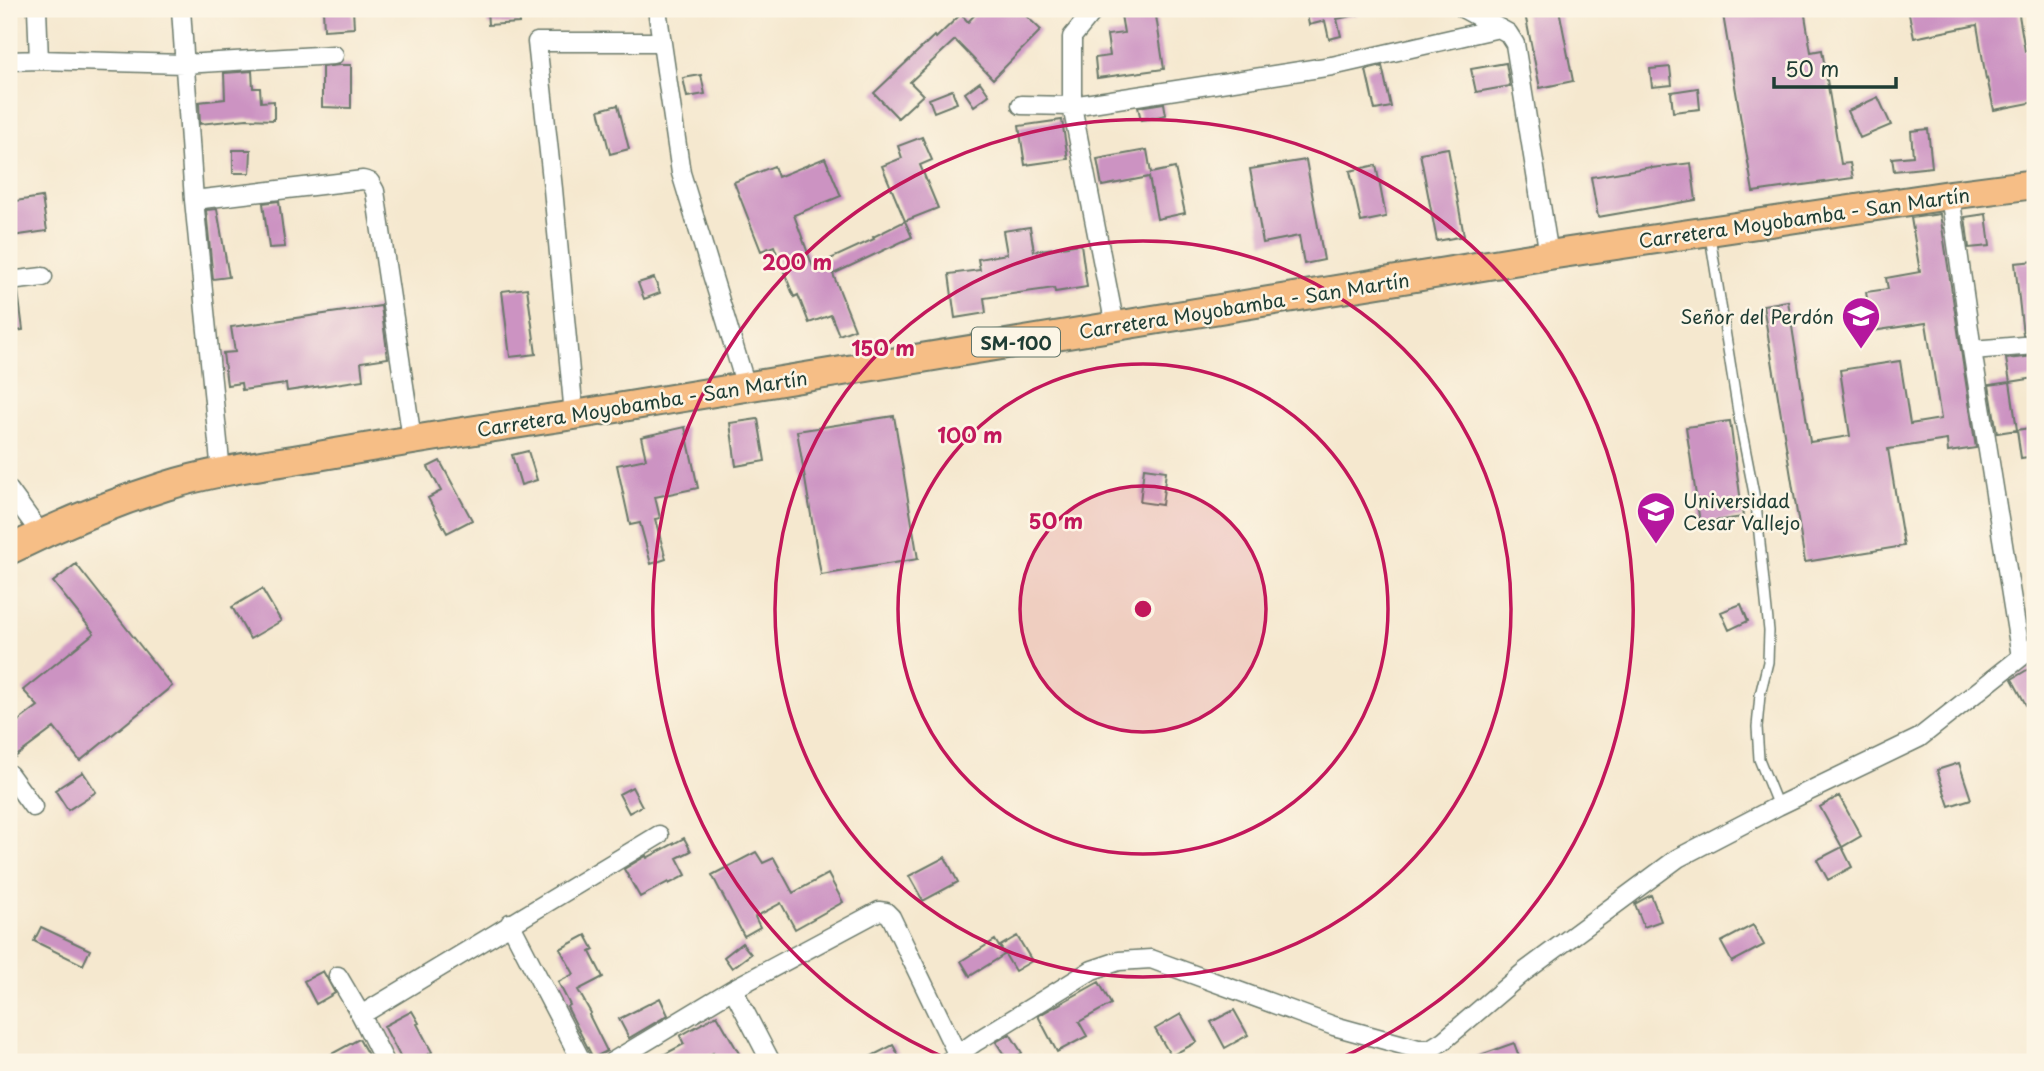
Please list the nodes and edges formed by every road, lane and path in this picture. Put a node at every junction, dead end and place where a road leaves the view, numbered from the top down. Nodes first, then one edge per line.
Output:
1 (37, 9) edge
2 (181, 9) edge
3 (657, 9) edge
4 (1096, 9) edge
5 (1464, 9) edge
6 (1499, 28) junction
7 (661, 41) junction
8 (334, 55) dead end
9 (39, 60) junction
10 (9, 61) edge
11 (184, 64) junction
12 (1021, 105) dead end
13 (1072, 106) junction
14 (2035, 184) edge
15 (1950, 195) junction
16 (194, 200) junction
17 (1710, 231) junction
18 (1549, 256) junction
19 (43, 277) dead end
20 (9, 281) edge
21 (1115, 326) junction
22 (2035, 345) edge
23 (1972, 350) junction
24 (746, 386) junction
25 (574, 415) junction
26 (412, 439) junction
27 (221, 472) junction
28 (9, 491) edge
29 (41, 534) junction
30 (9, 550) edge
31 (2028, 652) edge
32 (9, 774) edge
33 (1778, 806) junction
34 (33, 807) dead end
35 (659, 835) dead end
36 (510, 923) junction
37 (338, 976) dead end
38 (733, 989) junction
39 (361, 1015) junction
40 (955, 1060) edge
41 (385, 1062) edge
42 (582, 1062) edge
43 (612, 1062) edge
44 (771, 1062) edge

1 - 9 street
2 - 11 street
3 - 7 street
4 - 13 street
5 - 6 street
6 - 13 street
6 - 18 street
7 - 24 street
7 - 25 street
8 - 11 street
9 - 10 street
9 - 11 street
11 - 16 street
12 - 13 street
13 - 21 street
14 - 15 main road, Carretera Moyobamba - San Martín / SM-100
15 - 17 main road, Carretera Moyobamba - San Martín / SM-100
15 - 23 street
16 - 26 street
16 - 27 street
17 - 18 main road, Carretera Moyobamba - San Martín / SM-100
17 - 33 lane
18 - 21 main road, Carretera Moyobamba - San Martín / SM-100
19 - 20 street
21 - 24 main road, Carretera Moyobamba - San Martín / SM-100
22 - 23 street
23 - 31 street
24 - 25 main road, Carretera Moyobamba - San Martín / SM-100
25 - 26 main road, Carretera Moyobamba - San Martín / SM-100
26 - 27 main road, Carretera Moyobamba - San Martín / SM-100
27 - 29 main road, Carretera Moyobamba - San Martín / SM-100
28 - 29 street
29 - 30 main road, Carretera Moyobamba - San Martín / SM-100
31 - 33 street
32 - 34 street
33 - 40 street
35 - 36 street
36 - 39 street
36 - 42 street
37 - 39 street
38 - 40 street
38 - 43 street
38 - 44 street
39 - 41 street

